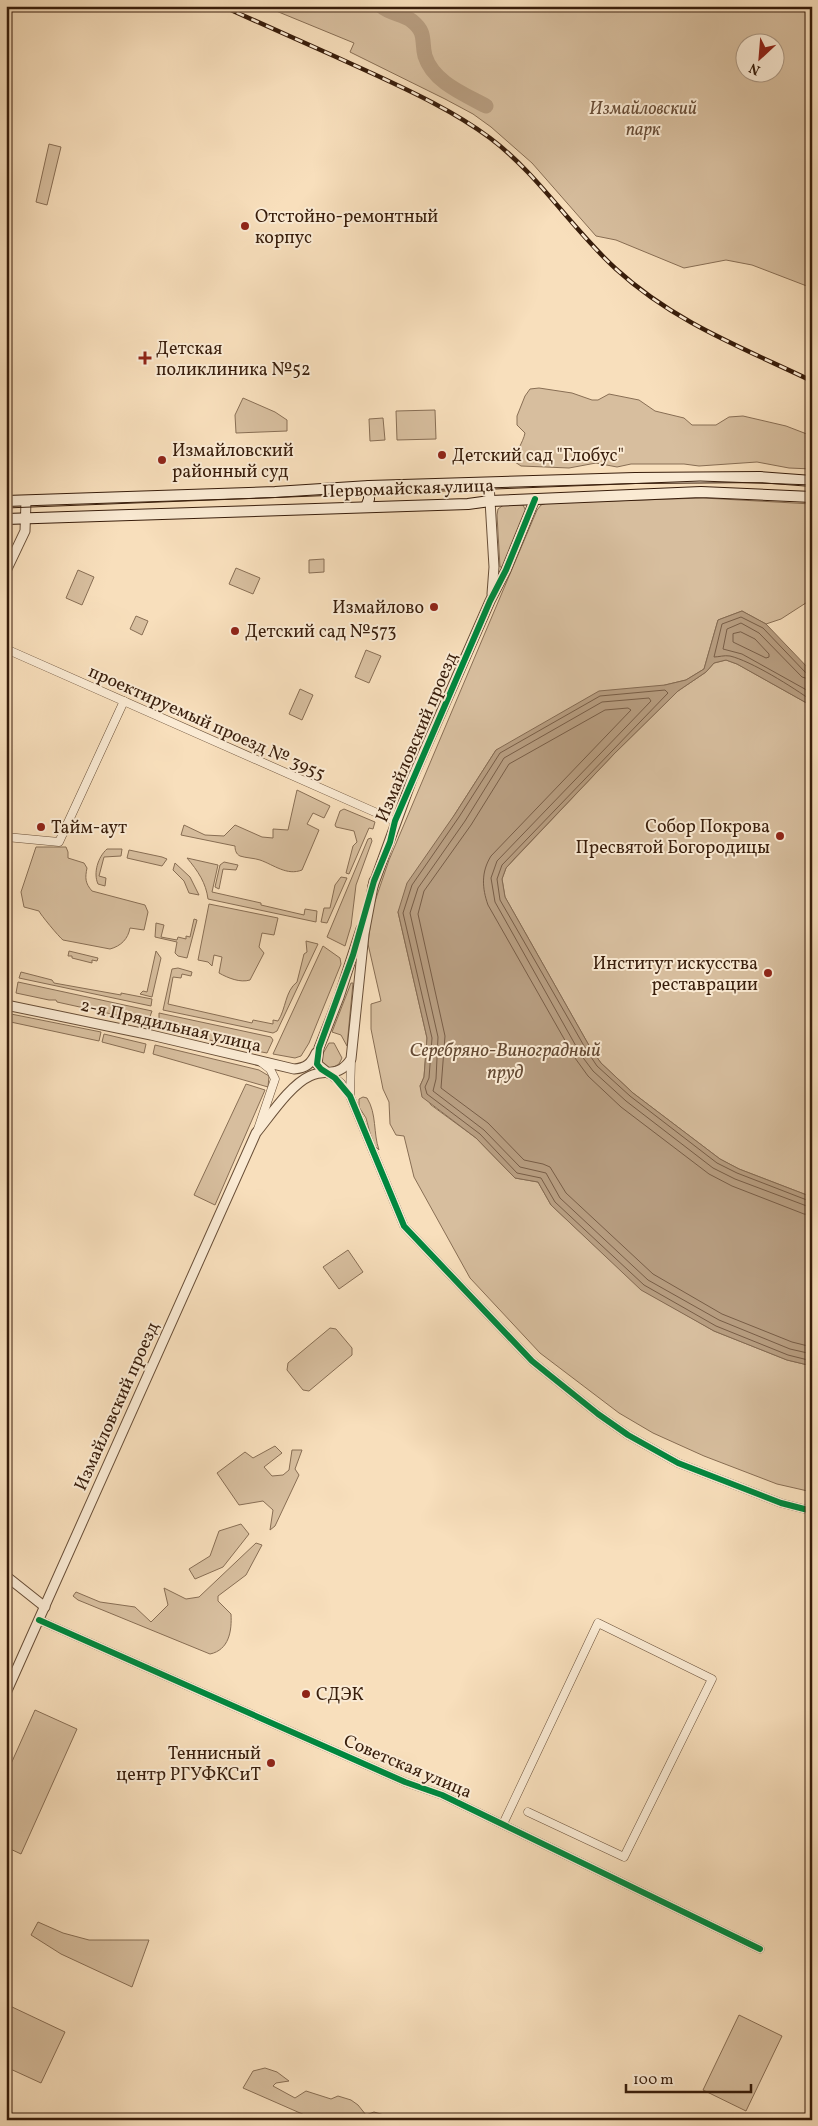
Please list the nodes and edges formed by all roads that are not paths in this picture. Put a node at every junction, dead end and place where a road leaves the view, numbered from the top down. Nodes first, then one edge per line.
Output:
1 (812, 481) edge
2 (489, 484) junction
3 (369, 486) junction
4 (812, 497) edge
5 (535, 499) junction
6 (26, 501) junction
7 (490, 501) junction
8 (6, 502) edge
9 (366, 507) junction
10 (6, 519) edge
11 (26, 519) junction
12 (6, 571) edge
13 (490, 601) junction
14 (6, 649) edge
15 (124, 701) junction
16 (395, 821) junction
17 (6, 837) edge
18 (374, 881) junction
19 (6, 1005) edge
20 (319, 1048) junction
21 (351, 1059) junction
22 (260, 1062) junction
23 (328, 1074) junction
24 (350, 1096) junction
25 (256, 1133) junction
26 (812, 1511) edge
27 (6, 1576) edge
28 (45, 1607) junction
29 (39, 1620) junction
30 (6, 1693) edge
31 (528, 1812) dead end
32 (502, 1824) junction
33 (760, 1949) dead end

1 - 2 main road, Первомайская улица
2 - 3 main road, Первомайская улица
2 - 7 street, Измайловский проезд
3 - 6 main road, Первомайская улица
3 - 9 main road
4 - 5 main road, Первомайская улица
5 - 7 main road, Первомайская улица
5 - 13 street, Измайловский проезд
6 - 8 main road, Первомайская улица
6 - 11 street
7 - 9 main road, Первомайская улица
7 - 13 street, Измайловский проезд
9 - 11 main road, Первомайская улица
10 - 11 main road, Первомайская улица
11 - 12 street
13 - 16 street, Измайловский проезд
14 - 15 street, проектируемый проезд № 3955
15 - 16 street, проектируемый проезд № 3955
15 - 17 street
16 - 18 street, Измайловский проезд
18 - 20 street, Измайловский проезд
18 - 21 street, Измайловский проезд
19 - 22 street, 2-я Прядильная улица
20 - 22 street, 2-я Прядильная улица
20 - 23 street
21 - 23 street, Измайловский проезд
21 - 24 street, Измайловский проезд
22 - 25 street, Измайловский проезд
23 - 24 street
23 - 25 street, Измайловский проезд
24 - 26 street
25 - 28 street, Измайловский проезд
27 - 28 street
28 - 29 street, Измайловский проезд
29 - 30 street, Измайловский проезд
29 - 32 street, Советская улица
31 - 32 street
32 - 33 street, Советская улица

